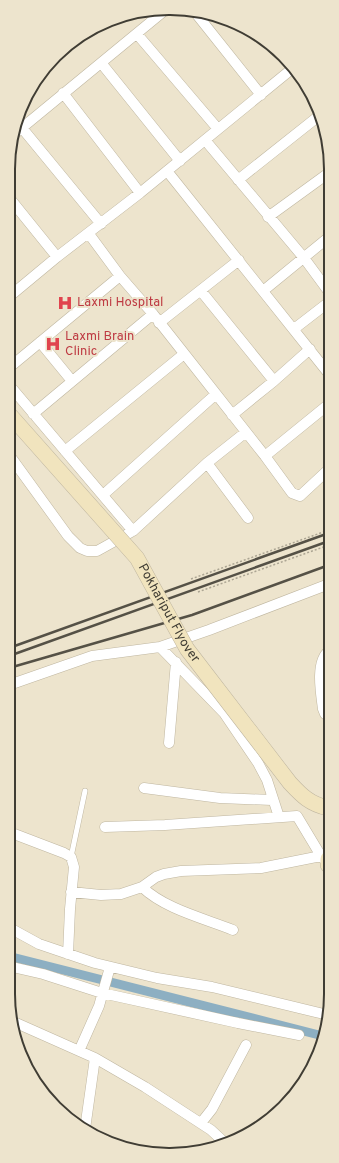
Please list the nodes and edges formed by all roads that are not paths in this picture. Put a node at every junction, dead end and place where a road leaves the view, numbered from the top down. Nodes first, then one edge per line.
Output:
1 (159, 15) edge
2 (200, 18) edge
3 (138, 34) junction
4 (102, 64) junction
5 (289, 71) edge
6 (63, 93) junction
7 (261, 95) junction
8 (315, 119) edge
9 (22, 128) joint
10 (218, 130) junction
11 (205, 140) junction
12 (180, 161) junction
13 (167, 171) junction
14 (324, 176) edge
15 (238, 180) junction
16 (140, 194) junction
17 (15, 205) edge
18 (268, 217) junction
19 (101, 224) junction
20 (89, 234) junction
21 (324, 242) edge
22 (57, 258) junction
23 (304, 258) junction
24 (238, 260) junction
25 (120, 276) junction
26 (324, 285) edge
27 (201, 291) junction
28 (263, 291) junction
29 (15, 292) edge
30 (324, 306) edge
31 (153, 314) junction
32 (159, 323) junction
33 (294, 329) junction
34 (40, 342) junction
35 (310, 349) junction
36 (184, 354) junction
37 (15, 363) edge
38 (324, 367) edge
39 (72, 381) junction
40 (274, 381) junction
41 (15, 392) edge
42 (216, 394) junction
43 (324, 408) edge
44 (33, 414) junction
45 (232, 415) junction
46 (15, 421) edge
47 (246, 432) junction
48 (65, 451) junction
49 (265, 456) junction
50 (15, 463) edge
51 (207, 464) junction
52 (324, 474) edge
53 (103, 495) junction
54 (248, 518) dead end
55 (133, 531) junction
56 (324, 586) edge
57 (160, 647) junction
58 (324, 656) edge
59 (176, 662) junction
60 (15, 683) edge
61 (324, 712) edge
62 (168, 744) dead end
63 (144, 788) dead end
64 (85, 791) dead end
65 (272, 800) junction
66 (324, 807) edge
67 (279, 817) junction
68 (105, 827) dead end
69 (15, 834) edge
70 (71, 857) junction
71 (324, 858) edge
72 (324, 861) edge
73 (142, 887) junction
74 (71, 892) junction
75 (233, 930) dead end
76 (15, 931) edge
77 (68, 954) junction
78 (110, 967) junction
79 (15, 968) edge
80 (102, 993) junction
81 (323, 1014) edge
82 (18, 1024) edge
83 (299, 1034) dead end
84 (246, 1044) dead end
85 (79, 1051) junction
86 (95, 1058) junction
87 (86, 1123) edge
88 (200, 1123) junction
89 (221, 1139) edge

1 - 3 street
2 - 7 street
3 - 4 street
3 - 10 street
4 - 6 street
4 - 12 street
5 - 7 street
6 - 9 street
6 - 16 street
7 - 10 street
8 - 15 street
9 - 19 street
10 - 11 street
11 - 12 street
11 - 15 street
12 - 13 street
13 - 16 street
13 - 24 street
14 - 18 street
15 - 18 street
16 - 19 street
17 - 22 street
18 - 23 street
19 - 20 street
20 - 22 street
20 - 25 street
21 - 23 street
22 - 29 street
23 - 26 street
23 - 28 street
24 - 27 street
24 - 28 street
25 - 31 street
25 - 34 street
27 - 32 street
27 - 40 street
28 - 33 street
30 - 33 street
31 - 32 street
31 - 39 street
32 - 36 street
33 - 35 street
34 - 37 street
34 - 39 street
35 - 38 street
35 - 40 street
36 - 42 street
36 - 48 street
39 - 44 street
40 - 45 street
41 - 44 street
42 - 45 street
42 - 53 street
43 - 49 street
44 - 48 street
45 - 47 street
46 - 66 main road, Pokhariput Flyover, bridge
47 - 49 street
47 - 51 street
48 - 53 street
49 - 52 street
50 - 55 street
51 - 54 street
51 - 55 street
53 - 55 street
56 - 57 street
57 - 59 street
57 - 60 street
58 - 61 street
59 - 62 street
59 - 65 street
63 - 65 street
64 - 70 lane
65 - 67 street
67 - 68 street
67 - 71 street
69 - 70 street
70 - 74 street
72 - 73 street
73 - 74 street
73 - 75 street
74 - 77 street
76 - 77 street
77 - 78 street
78 - 80 street
78 - 81 street
79 - 80 street
80 - 83 street
80 - 85 street
82 - 85 street
84 - 88 street
85 - 86 street
86 - 87 street
86 - 88 street
88 - 89 street

